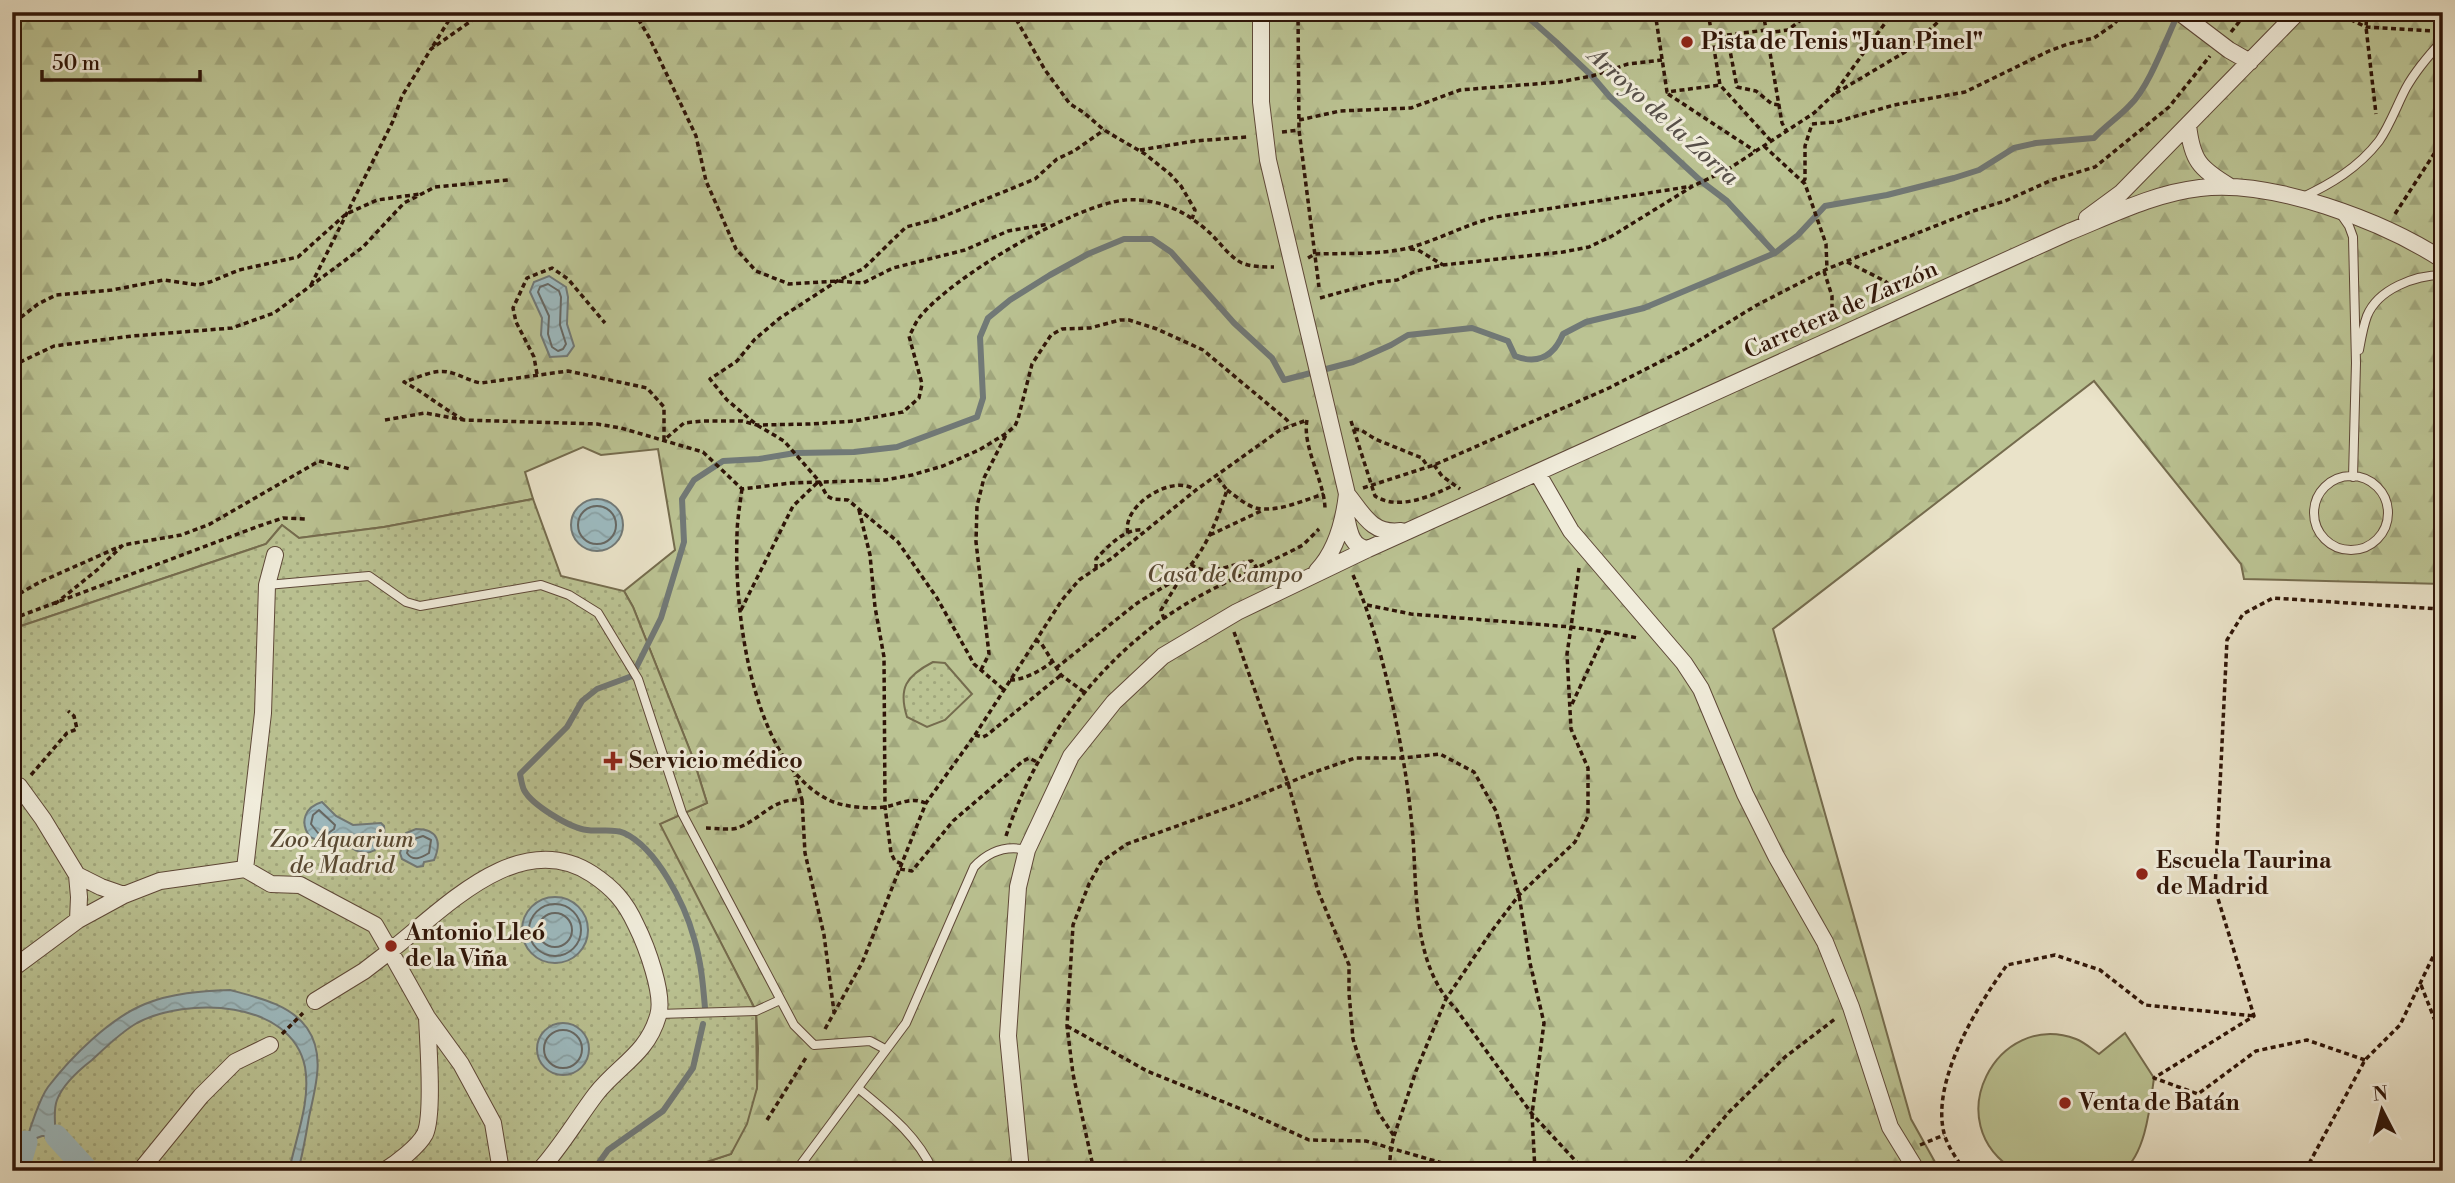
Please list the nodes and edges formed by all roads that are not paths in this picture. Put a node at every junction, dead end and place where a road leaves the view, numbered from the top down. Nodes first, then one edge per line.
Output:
1 (1261, 12) edge
2 (2179, 12) edge
3 (2298, 12) edge
4 (2443, 40) edge
5 (2250, 62) junction
6 (2188, 125) junction
7 (2229, 187) junction
8 (2301, 198) junction
9 (2339, 211) junction
10 (2068, 232) junction
11 (2443, 260) edge
12 (2443, 275) edge
13 (2356, 363) junction
14 (1538, 474) junction
15 (2353, 477) junction
16 (1346, 502) junction
17 (1414, 529) junction
18 (1368, 549) junction
19 (275, 555) dead end
20 (1312, 576) junction
21 (267, 585) junction
22 (16, 786) edge
23 (1027, 850) junction
24 (245, 869) junction
25 (77, 875) junction
26 (124, 895) junction
27 (78, 920) junction
28 (390, 951) junction
29 (12, 969) edge
30 (780, 1000) junction
31 (315, 1001) road end
32 (659, 1014) junction
33 (427, 1017) junction
34 (270, 1045) road end
35 (885, 1049) junction
36 (858, 1088) junction
37 (140, 1171) edge
38 (384, 1171) edge
39 (502, 1171) edge
40 (540, 1171) edge
41 (796, 1171) edge
42 (933, 1171) edge
43 (1021, 1171) edge
44 (1917, 1171) edge

1 - 16 street
2 - 5 street
3 - 5 street
4 - 8 lane
5 - 6 street
6 - 7 street
6 - 10 street
7 - 8 street, Carretera de Zarzón
7 - 10 street, Carretera de Zarzón
8 - 9 street, Carretera de Zarzón
9 - 11 street, Carretera de Zarzón
9 - 13 lane
10 - 14 street, Carretera de Zarzón
12 - 13 lane
13 - 15 lane
14 - 17 street, Carretera de Zarzón
14 - 44 street
15 - 15 lane
16 - 17 street, Carretera de Zarzón
16 - 18 street
16 - 20 street, Carretera de Zarzón
17 - 18 street, Carretera de Zarzón
18 - 20 street, Carretera de Zarzón
19 - 21 street
20 - 23 street, Carretera de Zarzón
21 - 24 street
21 - 30 lane
22 - 25 street
23 - 35 lane
23 - 43 street, Carretera de Zarzón
24 - 26 street
24 - 28 street
25 - 26 street
25 - 27 street
26 - 27 street
27 - 29 street
28 - 31 street
28 - 32 street
28 - 33 street
30 - 32 lane
30 - 35 lane
32 - 40 street
33 - 38 street
33 - 39 street
34 - 37 street
35 - 36 lane
36 - 41 lane
36 - 42 lane

